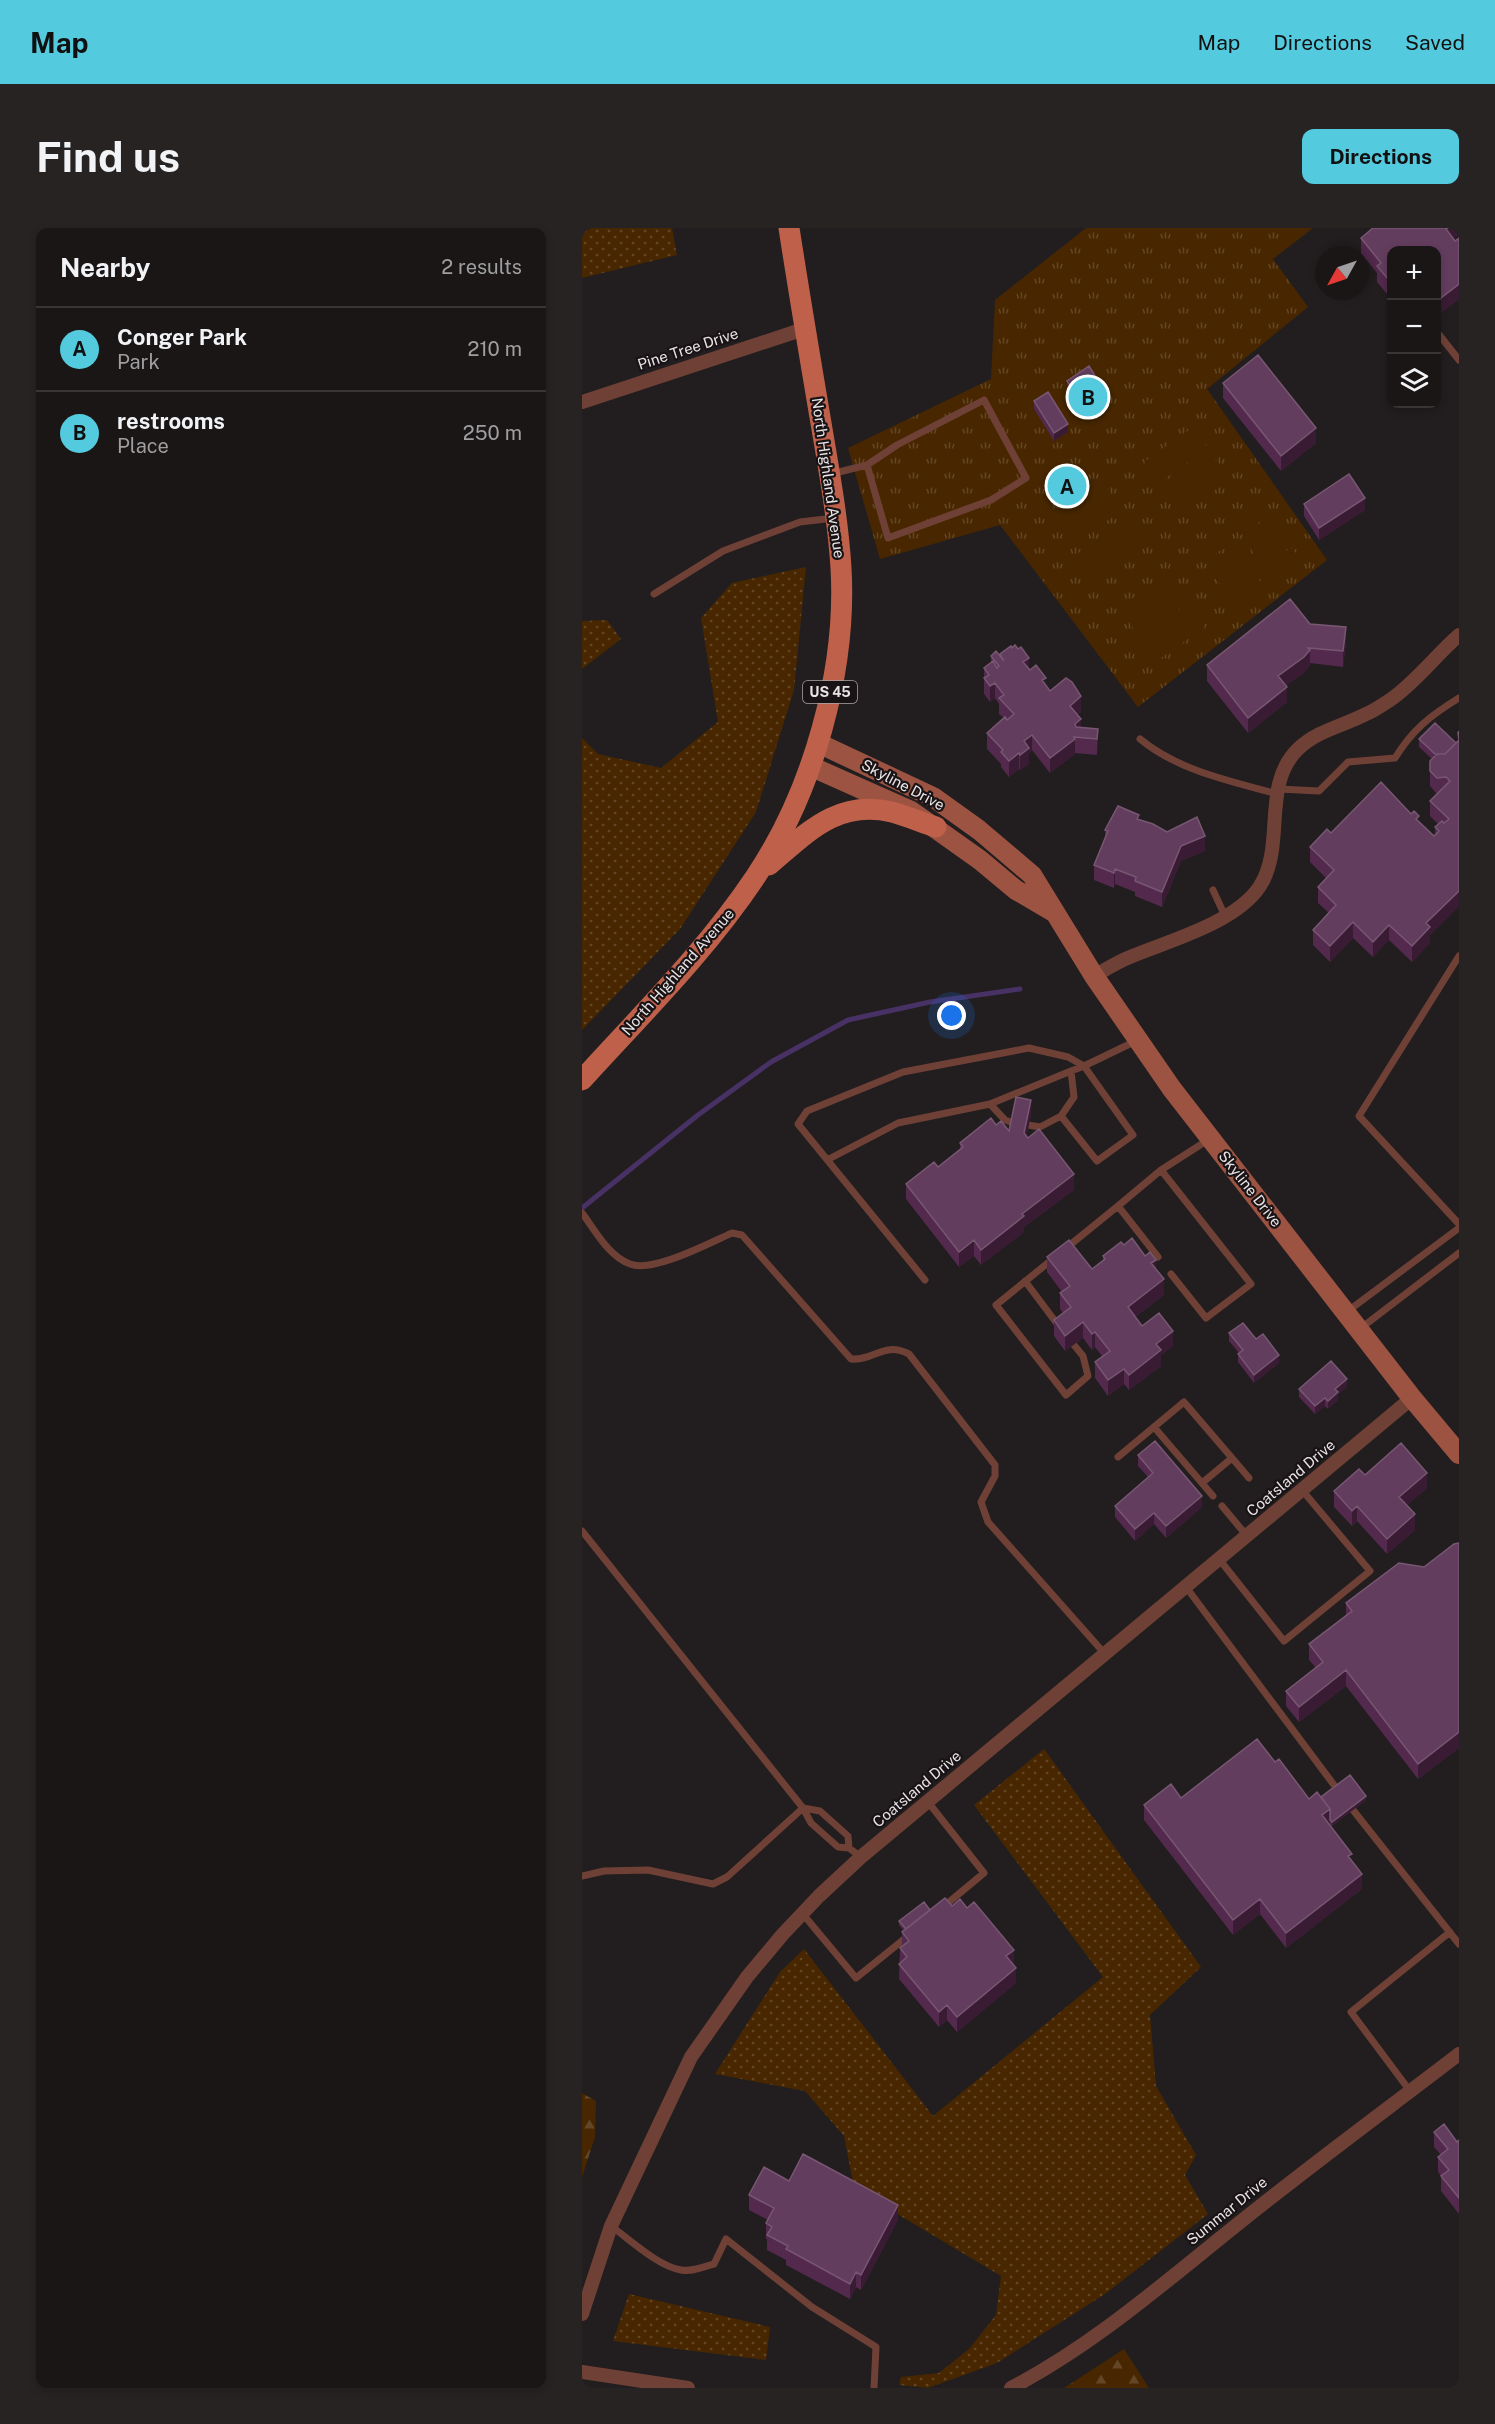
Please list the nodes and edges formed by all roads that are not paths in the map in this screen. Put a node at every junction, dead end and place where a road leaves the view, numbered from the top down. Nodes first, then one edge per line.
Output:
1 (789, 228) edge
2 (804, 328) junction
3 (1441, 337) edge
4 (1459, 360) edge
5 (582, 402) edge
6 (867, 465) junction
7 (829, 474) junction
8 (836, 518) junction
9 (654, 594) dead end
10 (1459, 634) edge
11 (1459, 698) edge
12 (1140, 739) dead end
13 (818, 743) junction
14 (810, 766) junction
15 (1278, 791) junction
16 (936, 827) junction
17 (757, 875) junction
18 (1212, 890) dead end
19 (1057, 914) junction
20 (1225, 916) junction
21 (1459, 956) edge
22 (1094, 976) junction
23 (1136, 1041) junction
24 (1084, 1066) junction
25 (1071, 1071) junction
26 (582, 1080) edge
27 (990, 1104) junction
28 (1061, 1116) junction
29 (1014, 1123) edge
30 (1028, 1125) edge
31 (1210, 1138) junction
32 (827, 1160) junction
33 (1161, 1170) junction
34 (1118, 1206) junction
35 (584, 1216) edge
36 (1459, 1226) edge
37 (1459, 1253) edge
38 (1158, 1257) dead end
39 (1171, 1274) dead end
40 (925, 1280) dead end
41 (1025, 1281) junction
42 (1347, 1312) junction
43 (1062, 1329) edge
44 (1360, 1329) junction
45 (1074, 1345) edge
46 (1412, 1398) junction
47 (1154, 1427) junction
48 (1459, 1454) edge
49 (1119, 1457) dead end
50 (1232, 1458) junction
51 (1249, 1478) dead end
52 (1202, 1483) junction
53 (1302, 1490) junction
54 (1213, 1496) dead end
55 (1222, 1506) dead end
56 (582, 1531) edge
57 (1247, 1536) junction
58 (1219, 1559) junction
59 (1186, 1587) junction
60 (1105, 1654) junction
61 (1337, 1789) edge
62 (928, 1802) junction
63 (803, 1808) junction
64 (1353, 1810) edge
65 (849, 1848) junction
66 (861, 1857) junction
67 (582, 1876) edge
68 (941, 1909) edge
69 (802, 1912) junction
70 (1450, 1932) junction
71 (908, 1936) edge
72 (1459, 1944) edge
73 (1459, 2054) edge
74 (1410, 2091) junction
75 (611, 2226) junction
76 (582, 2314) edge
77 (582, 2372) edge
78 (688, 2388) edge
79 (874, 2388) edge
80 (1011, 2388) edge

1 - 2 main road, North Highland Avenue / US 45
2 - 5 street, Pine Tree Drive
2 - 7 main road, North Highland Avenue / US 45
3 - 4 lane
6 - 6 lane
6 - 7 lane
7 - 8 main road, North Highland Avenue / US 45
8 - 9 lane
8 - 13 main road, North Highland Avenue / US 45
10 - 15 street
11 - 15 lane
12 - 15 lane
13 - 14 main road, North Highland Avenue / US 45
13 - 19 street, Skyline Drive
14 - 16 street, Skyline Drive
14 - 17 main road, North Highland Avenue / US 45
15 - 20 street
16 - 17 main road
16 - 19 street, Skyline Drive
17 - 26 main road, North Highland Avenue / US 45
18 - 20 lane
19 - 22 street, Skyline Drive
20 - 22 street
21 - 36 lane
22 - 23 street, Skyline Drive
23 - 24 lane
23 - 31 street, Skyline Drive
24 - 25 lane
24 - 28 lane
24 - 32 lane
25 - 27 lane
25 - 28 lane
27 - 29 lane
27 - 32 lane
28 - 30 lane
31 - 33 lane
31 - 42 street, Skyline Drive
32 - 40 lane
33 - 34 lane
33 - 39 lane
34 - 38 lane
34 - 41 lane
35 - 60 lane
36 - 42 lane
37 - 44 lane
41 - 43 lane
41 - 45 lane
42 - 44 street, Skyline Drive
44 - 46 street, Skyline Drive
46 - 48 street, Skyline Drive
46 - 53 street, Coatsland Drive
47 - 49 lane
47 - 50 lane
47 - 52 lane
50 - 51 lane
50 - 52 lane
52 - 54 lane
53 - 57 street, Coatsland Drive
53 - 58 lane
55 - 57 lane
56 - 63 lane
57 - 58 street, Coatsland Drive
58 - 59 street, Coatsland Drive
59 - 60 street, Coatsland Drive
59 - 61 lane
60 - 62 street, Coatsland Drive
62 - 66 street, Coatsland Drive
62 - 68 lane
63 - 65 lane
63 - 65 lane
63 - 67 lane
64 - 70 lane
65 - 66 lane
66 - 69 street, Coatsland Drive
69 - 71 lane
69 - 75 street, Coatsland Drive
70 - 72 lane
70 - 74 lane
73 - 74 street, Summar Drive
74 - 80 street, Summar Drive
75 - 76 street, Coatsland Drive
75 - 79 lane
77 - 78 street

